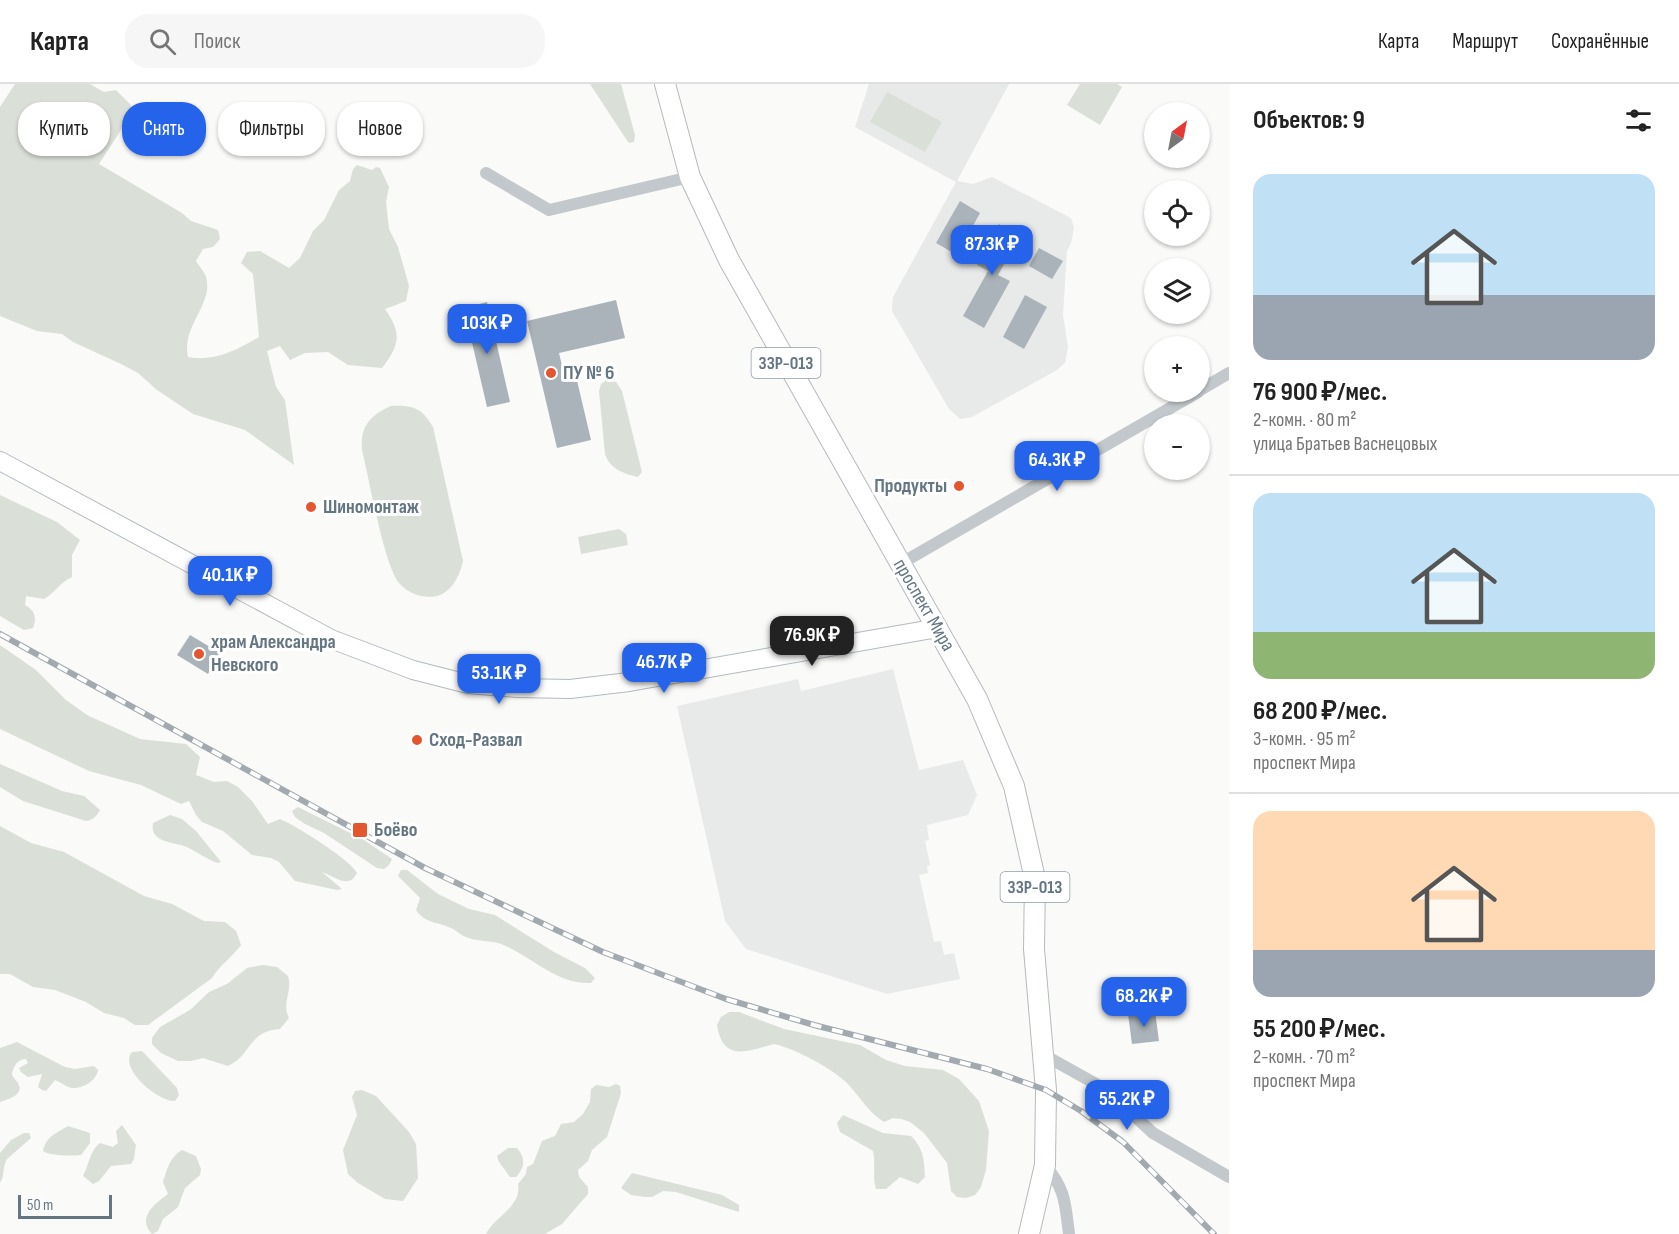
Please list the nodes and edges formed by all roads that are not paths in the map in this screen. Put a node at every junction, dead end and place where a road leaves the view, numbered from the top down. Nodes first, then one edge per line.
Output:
1 (665, 84) edge
2 (486, 173) dead end
3 (690, 177) junction
4 (1229, 373) edge
5 (1210, 384) edge
6 (1180, 402) edge
7 (0, 461) edge
8 (900, 564) junction
9 (938, 628) junction
10 (1044, 1055) junction
11 (1045, 1165) junction
12 (1229, 1177) edge
13 (1029, 1234) edge
14 (1069, 1234) edge

1 - 3 main road, проспект Мира / 33Р-013
2 - 3 street
3 - 8 main road, проспект Мира / 33Р-013
4 - 5 street
6 - 8 street
7 - 9 main road
8 - 9 main road, проспект Мира / 33Р-013
9 - 10 main road, проспект Мира / 33Р-013
10 - 11 main road, проспект Мира / 33Р-013
10 - 12 street
11 - 13 main road, 33Р-013
11 - 14 street

